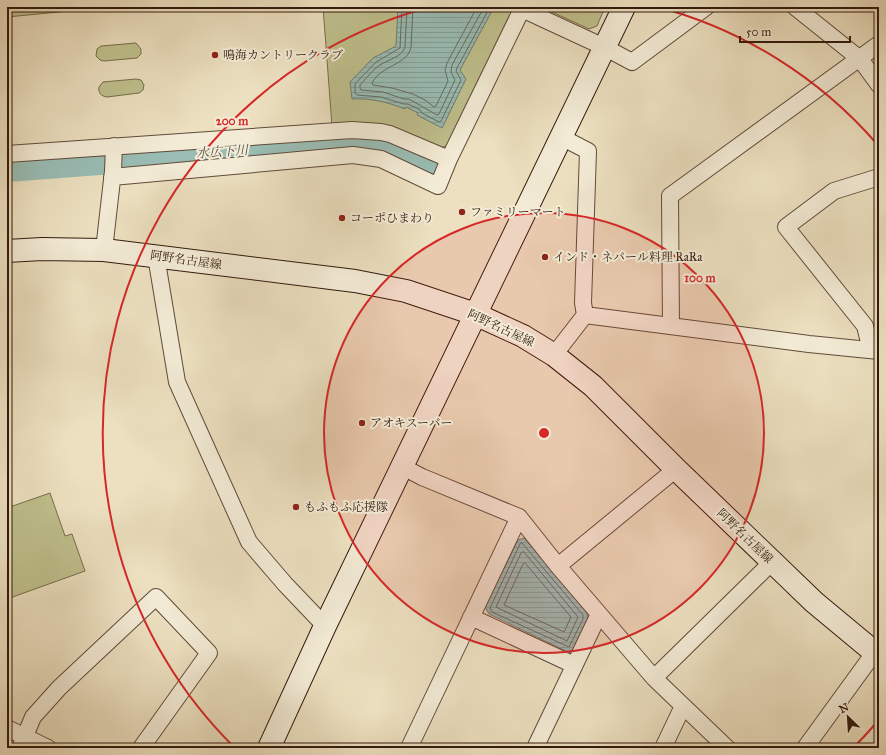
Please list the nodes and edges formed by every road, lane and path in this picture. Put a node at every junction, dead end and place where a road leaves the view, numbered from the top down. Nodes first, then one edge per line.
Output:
1 (624, 7) edge
2 (706, 7) edge
3 (795, 7) edge
4 (879, 44) edge
5 (604, 47) junction
6 (860, 59) junction
7 (879, 86) edge
8 (561, 137) junction
9 (114, 148) junction
10 (7, 154) edge
11 (449, 160) junction
12 (113, 174) junction
13 (879, 177) edge
14 (104, 250) junction
15 (7, 251) edge
16 (156, 256) junction
17 (475, 314) junction
18 (585, 315) junction
19 (671, 326) junction
20 (875, 350) edge
21 (554, 355) junction
22 (401, 466) junction
23 (676, 469) junction
24 (519, 517) junction
25 (772, 562) junction
26 (558, 566) junction
27 (599, 614) junction
28 (470, 617) junction
29 (325, 626) junction
30 (876, 654) edge
31 (574, 665) junction
32 (654, 678) junction
33 (683, 706) junction
34 (7, 728) edge
35 (22, 743) edge
36 (48, 748) edge
37 (141, 748) edge
38 (269, 748) edge
39 (409, 748) edge
40 (535, 748) edge
41 (663, 748) edge
42 (727, 748) edge
43 (804, 748) edge

1 - 5 main road
2 - 5 street
3 - 6 street
4 - 6 street
5 - 8 main road
5 - 11 street
6 - 7 street
6 - 19 street
8 - 17 main road
8 - 18 street
9 - 10 street
9 - 11 street
9 - 12 street
11 - 12 street
12 - 14 street
13 - 20 street
14 - 15 main road, 阿野名古屋線
14 - 16 main road, 阿野名古屋線
16 - 17 main road, 阿野名古屋線
16 - 29 street
17 - 21 main road, 阿野名古屋線
17 - 22 main road
18 - 19 street
18 - 21 street
19 - 20 street
21 - 23 main road, 阿野名古屋線
22 - 24 street
22 - 29 main road
23 - 25 main road, 阿野名古屋線
23 - 26 street
24 - 26 street
24 - 28 street
25 - 30 main road, 阿野名古屋線
25 - 32 street
26 - 27 street
27 - 31 street
27 - 32 street
28 - 31 street
28 - 39 street
29 - 38 main road
30 - 43 street
31 - 40 street
32 - 33 street
33 - 41 street
33 - 42 street
34 - 35 street
35 - 36 street
35 - 37 street

